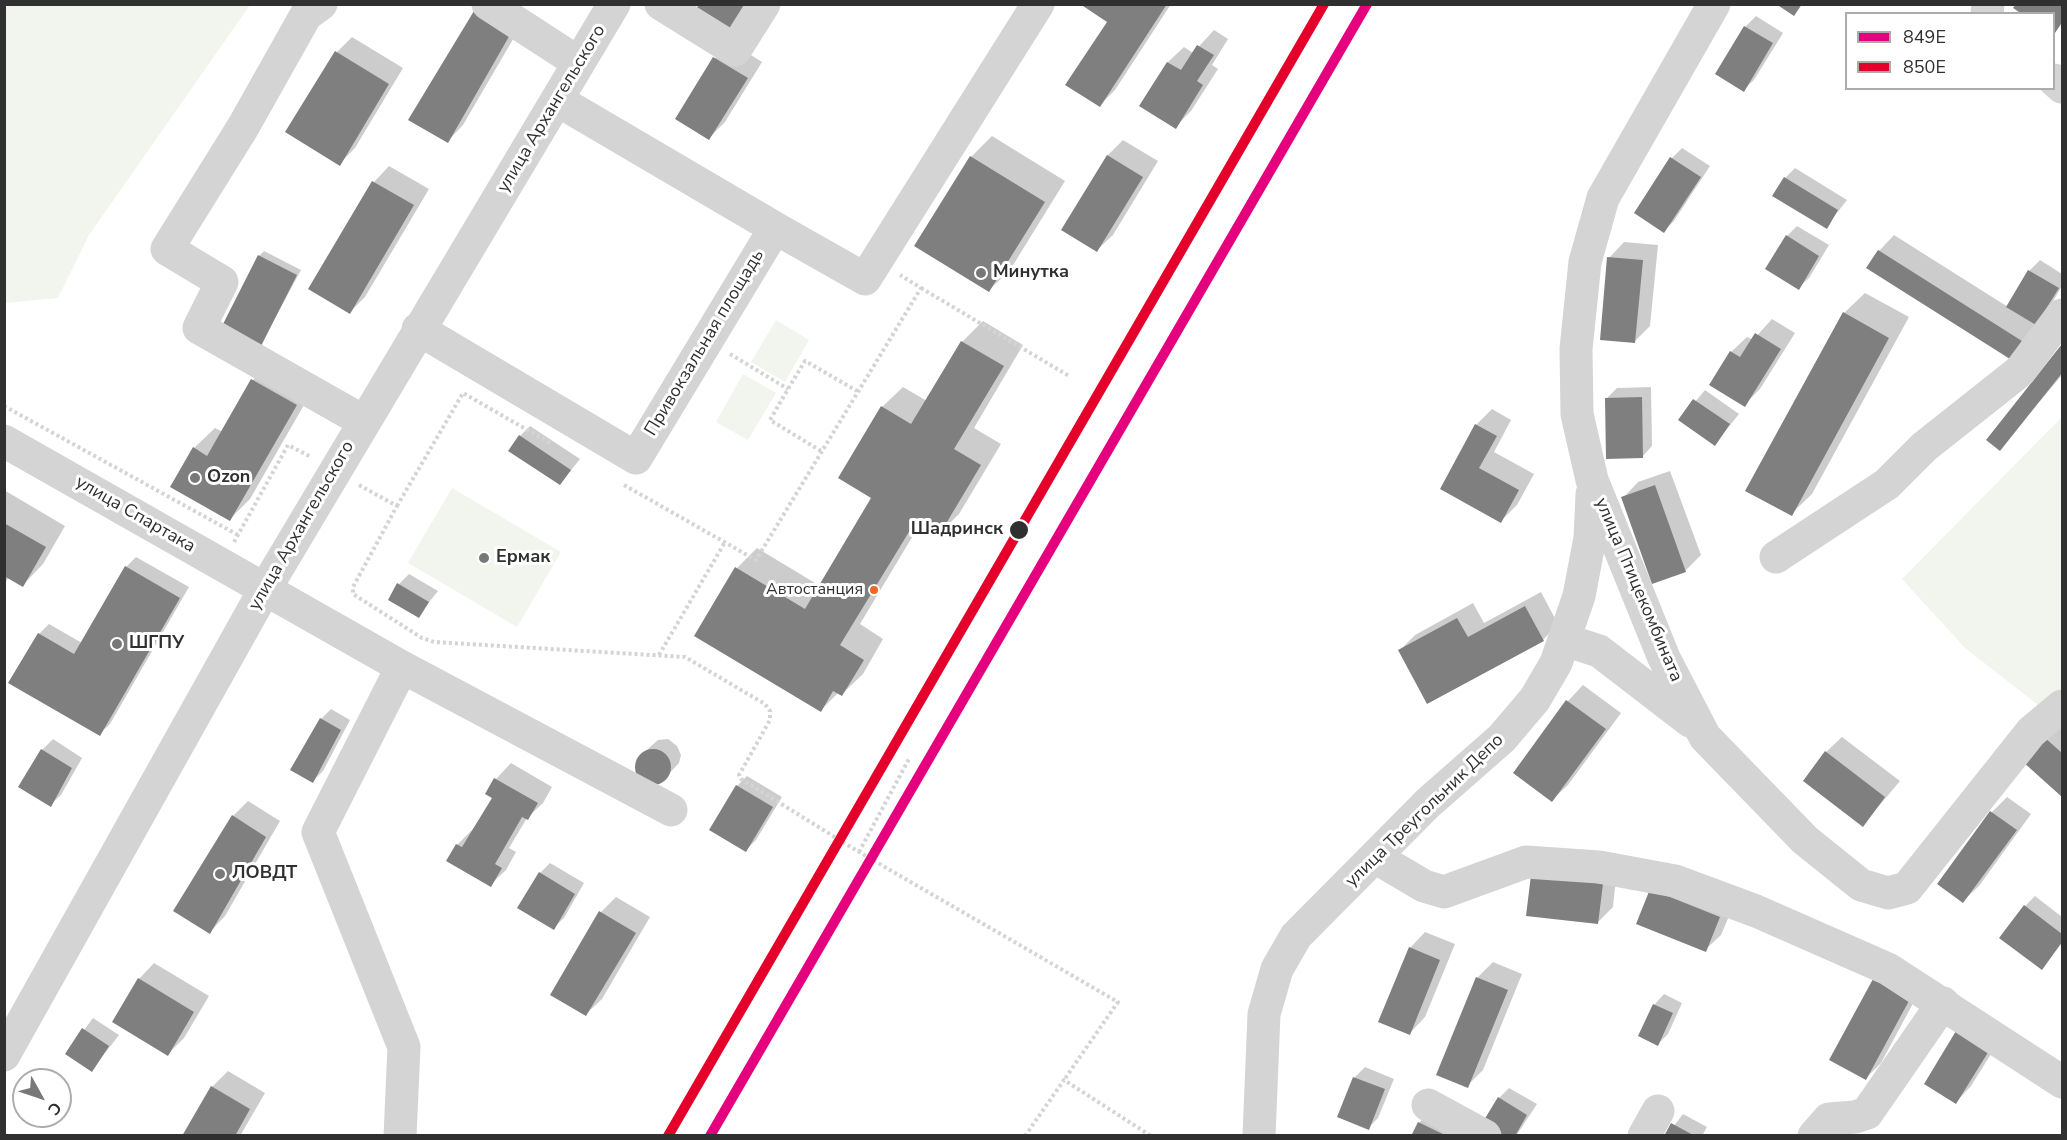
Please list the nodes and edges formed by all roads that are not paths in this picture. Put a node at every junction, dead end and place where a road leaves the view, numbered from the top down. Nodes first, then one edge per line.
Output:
1 (321, 4) edge
2 (488, 4) edge
3 (614, 4) edge
4 (661, 4) edge
5 (764, 4) edge
6 (1038, 4) edge
7 (1714, 4) edge
8 (579, 63) junction
9 (557, 100) junction
10 (775, 228) junction
11 (2062, 315) edge
12 (418, 329) junction
13 (363, 421) junction
14 (4, 441) edge
15 (1592, 480) junction
16 (1776, 557) dead end
17 (265, 589) junction
18 (1565, 640) junction
19 (402, 667) junction
20 (2062, 706) edge
21 (1701, 729) junction
22 (670, 810) dead end
23 (1375, 857) junction
24 (1943, 1004) junction
25 (4, 1055) edge
26 (2062, 1082) edge
27 (1428, 1105) dead end
28 (400, 1136) edge
29 (1259, 1136) edge
30 (1485, 1136) edge
31 (1814, 1136) edge

1 - 13 street
2 - 8 street
3 - 8 street, улица Архангельского
4 - 5 street
6 - 10 street
7 - 15 street, улица Птицекомбината
8 - 9 street, улица Архангельского
9 - 10 street
9 - 12 street, улица Архангельского
10 - 12 street, Привокзальная площадь
11 - 16 street
12 - 13 street, улица Архангельского
13 - 17 street, улица Архангельского
14 - 17 street, улица Спартака
15 - 18 street, улица Треугольник Депо
15 - 21 street, улица Птицекомбината
17 - 19 street, улица Спартака
17 - 25 street, улица Архангельского
18 - 21 street
18 - 23 street, улица Треугольник Депо
19 - 22 street, улица Спартака
19 - 28 street
20 - 21 street, улица Птицекомбината
23 - 24 street
23 - 29 street, улица Треугольник Депо
24 - 26 street
24 - 31 street
27 - 30 street

